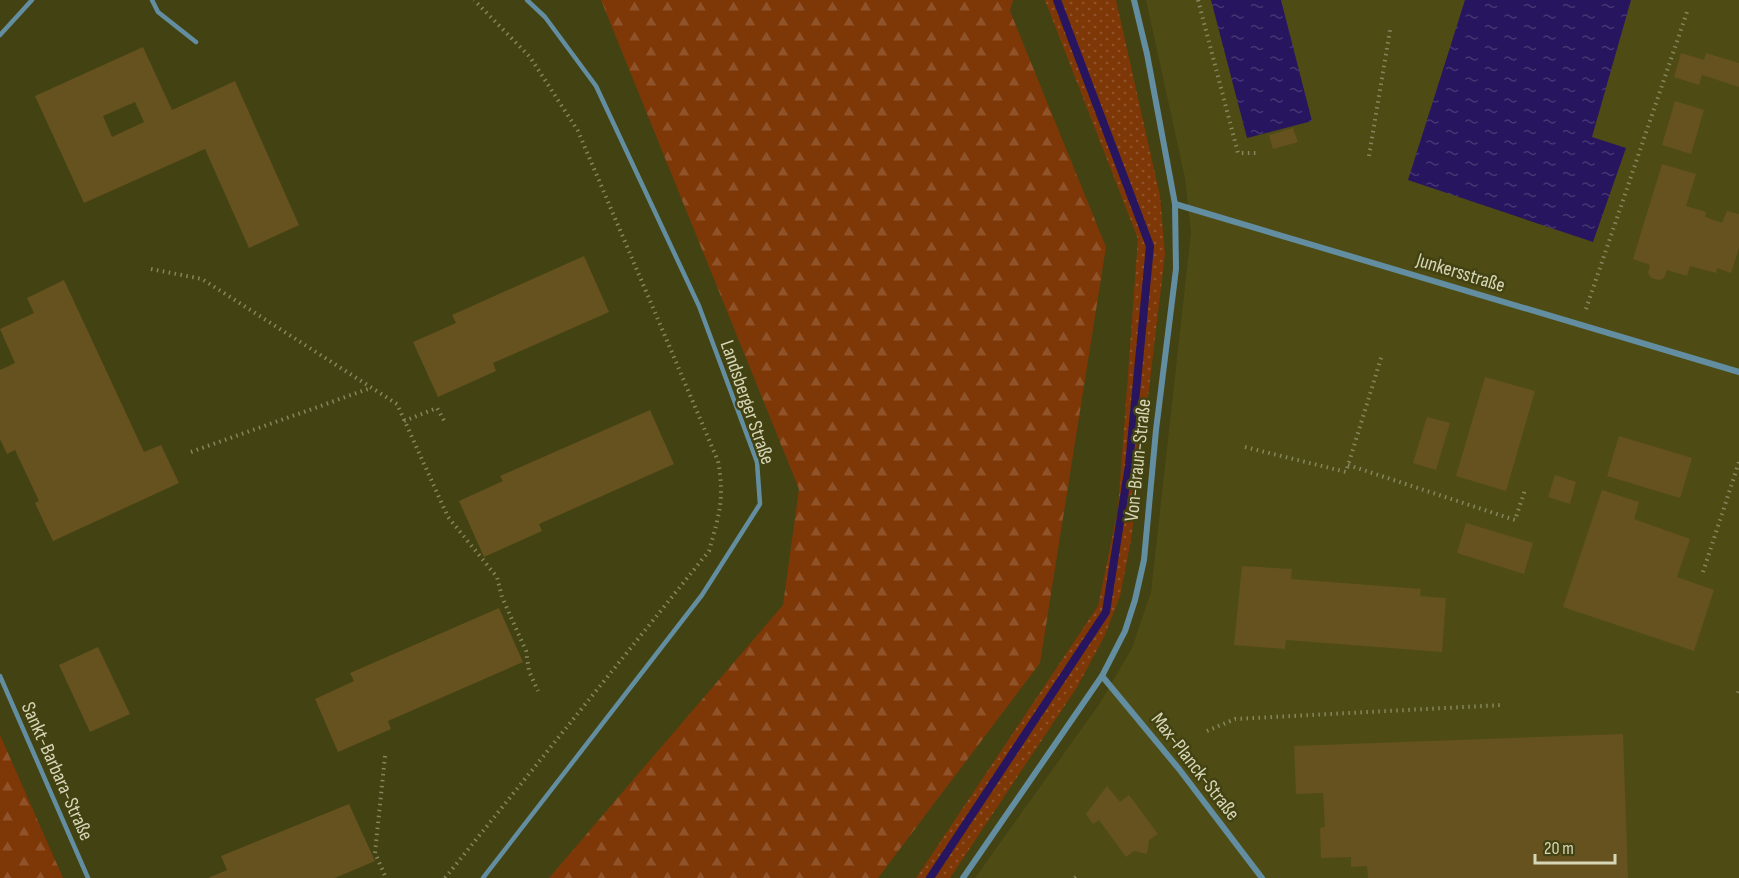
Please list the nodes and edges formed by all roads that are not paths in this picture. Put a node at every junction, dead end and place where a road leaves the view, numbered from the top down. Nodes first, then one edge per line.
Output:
1 (32, 0) edge
2 (152, 0) edge
3 (527, 0) edge
4 (1134, 0) edge
5 (0, 35) edge
6 (196, 42) dead end
7 (1175, 204) junction
8 (1739, 372) edge
9 (0, 676) edge
10 (1102, 676) junction
11 (88, 878) edge
12 (483, 878) edge
13 (963, 878) edge
14 (1262, 878) edge

1 - 5 lane
2 - 6 lane
3 - 12 lane, Landsberger Straße
4 - 7 street, Von-Braun-Straße
7 - 8 street, Junkersstraße
7 - 10 street, Von-Braun-Straße
9 - 11 lane, Sankt-Barbara-Straße
10 - 13 street, Von-Braun-Straße
10 - 14 street, Max-Planck-Straße

